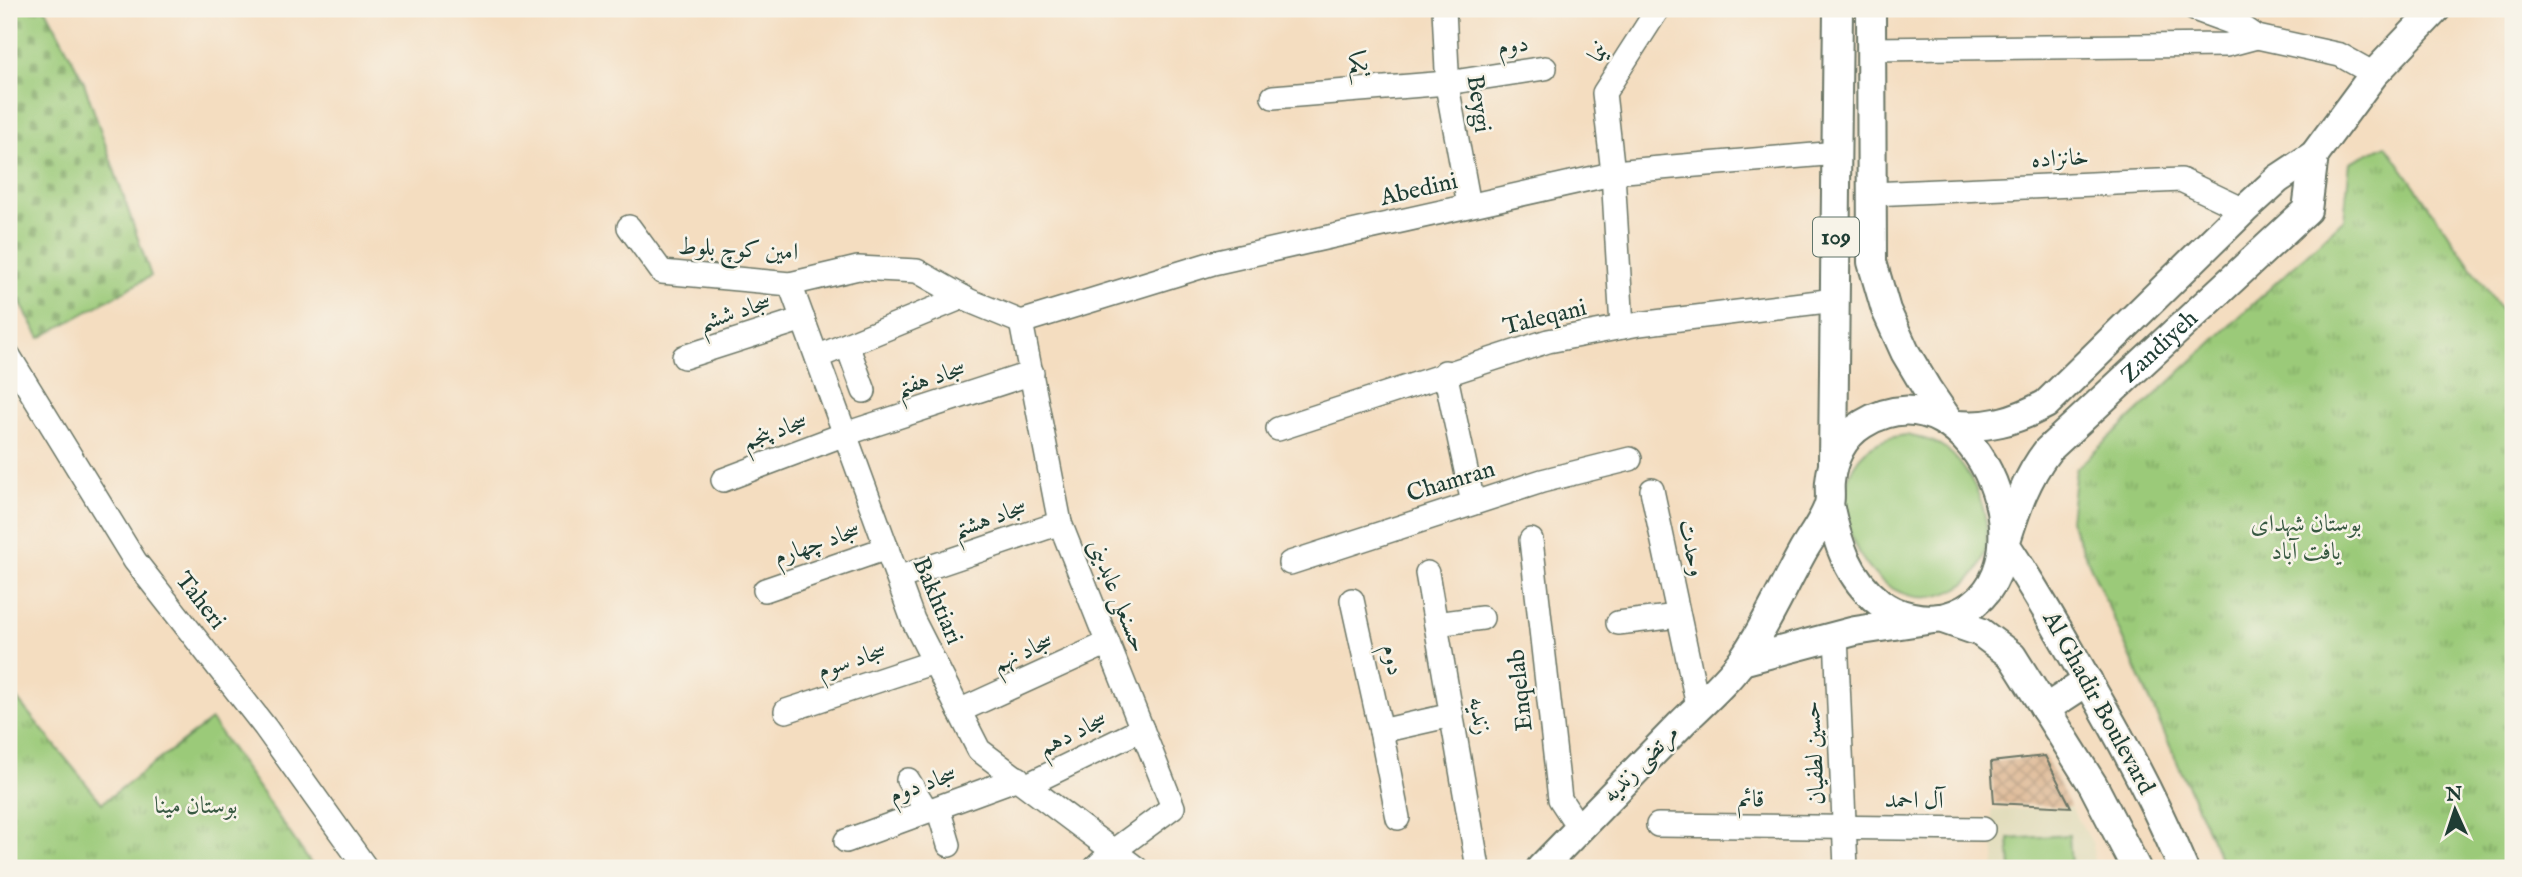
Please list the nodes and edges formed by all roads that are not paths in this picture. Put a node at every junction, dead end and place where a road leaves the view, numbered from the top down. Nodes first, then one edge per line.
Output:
1 (1444, 9) edge
2 (1658, 9) edge
3 (1668, 9) edge
4 (1838, 9) edge
5 (1871, 9) edge
6 (2194, 9) edge
7 (2436, 9) edge
8 (2256, 37) junction
9 (1871, 49) junction
10 (1545, 68) dead end
11 (2374, 74) junction
12 (1447, 83) junction
13 (1273, 97) dead end
14 (1837, 153) junction
15 (2314, 155) junction
16 (1613, 173) junction
17 (1872, 194) junction
18 (1469, 205) junction
19 (2244, 210) junction
20 (629, 227) dead end
21 (790, 284) junction
22 (963, 297) junction
23 (1835, 300) junction
24 (803, 319) junction
25 (1021, 322) junction
26 (1622, 327) junction
27 (847, 345) junction
28 (9, 356) edge
29 (684, 357) dead end
30 (817, 357) junction
31 (1445, 372) junction
32 (1032, 373) junction
33 (17, 391) edge
34 (864, 391) dead end
35 (1951, 424) junction
36 (1278, 429) dead end
37 (845, 434) junction
38 (1630, 459) dead end
39 (1833, 465) junction
40 (723, 480) dead end
41 (1652, 490) dead end
42 (1473, 503) junction
43 (1829, 504) junction
44 (1060, 523) junction
45 (1531, 540) dead end
46 (2005, 544) junction
47 (887, 548) junction
48 (1290, 563) dead end
49 (1427, 573) dead end
50 (898, 578) junction
51 (765, 590) dead end
52 (1353, 600) dead end
53 (1678, 616) junction
54 (1482, 618) dead end
55 (1940, 618) junction
56 (1618, 623) dead end
57 (1436, 624) junction
58 (1836, 635) junction
59 (1108, 643) junction
60 (1742, 661) junction
61 (934, 662) junction
62 (2088, 681) junction
63 (1698, 706) junction
64 (2045, 709) junction
65 (786, 710) dead end
66 (959, 711) junction
67 (1452, 715) junction
68 (1142, 729) junction
69 (1381, 731) junction
70 (908, 780) dead end
71 (1022, 782) junction
72 (932, 809) junction
73 (1398, 818) dead end
74 (1658, 825) dead end
75 (1845, 827) junction
76 (1580, 828) junction
77 (1983, 829) dead end
78 (846, 841) dead end
79 (949, 845) dead end
80 (1112, 852) junction
81 (366, 868) edge
82 (1095, 868) edge
83 (1136, 868) edge
84 (1478, 868) edge
85 (1541, 868) edge
86 (1846, 868) edge
87 (2136, 868) edge
88 (2183, 868) edge

1 - 12 street, Beygi
2 - 3 street
2 - 16 street, نیما
4 - 14 main road, 109
5 - 9 main road, 109
6 - 8 street
7 - 11 main road, Zandiyeh
8 - 9 street
8 - 11 street
9 - 17 main road, 109
10 - 12 street, دوم
11 - 15 main road, Zandiyeh
12 - 13 street, یکم
12 - 18 street, Beygi
14 - 16 street, Abedini
14 - 23 main road, 109
15 - 19 main road, Zandiyeh
15 - 46 main road, Zandiyeh
16 - 18 street, Abedini
16 - 26 street, نیما
17 - 19 street, خانزاده
17 - 35 main road, 109
18 - 25 street, Abedini
19 - 35 main road, Zandiyeh
20 - 21 street, امین کوچ بلوط
21 - 22 street, امین کوچ بلوط
21 - 24 street, Bakhtiari
22 - 25 street, امین کوچ بلوط
22 - 27 street
23 - 26 street, Taleqani
23 - 39 main road, 109
24 - 29 street, سجاد ششم
24 - 30 street, Bakhtiari
25 - 32 street, حسنعلی عابدینی
26 - 31 street, Taleqani
27 - 30 street
27 - 34 street
28 - 33 street, Taheri
30 - 37 street, Bakhtiari
31 - 36 street, Taleqani
31 - 42 street
32 - 37 street, سجاد هفتم
32 - 44 street, حسنعلی عابدینی
33 - 81 street, Taheri
35 - 39 main road
35 - 46 main road
37 - 40 street, سجاد پنجم
37 - 47 street, Bakhtiari
38 - 42 street, Chamran
39 - 43 main road
41 - 53 street, وحدت
42 - 48 street, Chamran
43 - 55 main road
43 - 60 main road
44 - 50 street, سجاد هشتم
44 - 59 street, حسنعلی عابدینی
45 - 76 street, Enqelab
46 - 55 main road
46 - 62 main road, Al Ghadir Boulevard
47 - 50 street, Bakhtiari
47 - 51 street, سجاد چهارم
49 - 57 street, زندیه
50 - 61 street, Bakhtiari
52 - 69 street, دوم
53 - 56 street
53 - 63 street, وحدت
54 - 57 street
55 - 58 main road
55 - 64 main road, Al Ghadir Boulevard
57 - 67 street, زندیه
58 - 60 main road
58 - 75 street, حسین لطفیان
59 - 66 street, سجاد نهم
59 - 68 street, حسنعلی عابدینی
60 - 63 main road, مرتضی زندیه
61 - 65 street, سجاد سوم
61 - 66 street, Bakhtiari
62 - 64 main road
62 - 88 main road, Al Ghadir Boulevard
63 - 76 main road, مرتضی زندیه
64 - 87 main road, Al Ghadir Boulevard
66 - 71 street, Bakhtiari
67 - 69 street
67 - 84 street, زندیه
68 - 71 street, سجاد دهم
68 - 80 street, حسنعلی عابدینی
69 - 73 street, دوم
70 - 72 street
71 - 72 street, سجاد دوم
71 - 80 street, Bakhtiari
72 - 78 street, سجاد دوم
72 - 79 street
74 - 75 street, قائم
75 - 77 street, آل احمد
75 - 86 street, حسین لطفیان
76 - 85 main road, مرتضی زندیه
80 - 82 street
80 - 83 street, Bakhtiari

